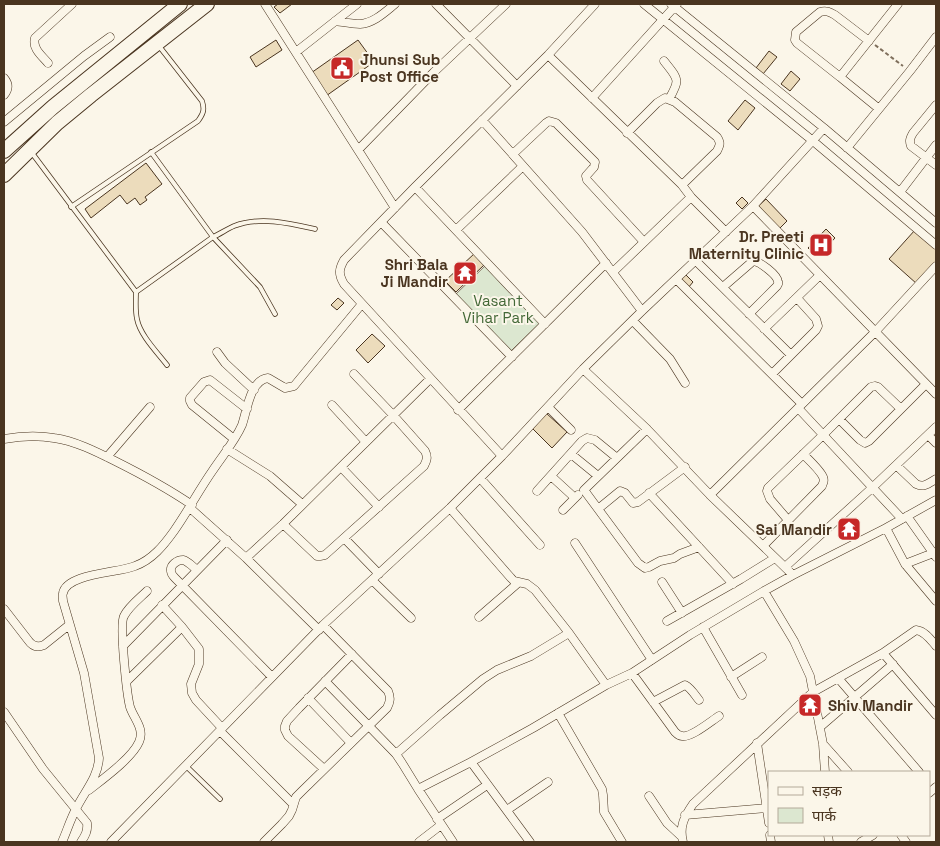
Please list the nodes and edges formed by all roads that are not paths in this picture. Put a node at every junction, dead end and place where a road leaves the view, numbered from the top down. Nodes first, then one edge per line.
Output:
1 (72, 4) edge
2 (180, 4) edge
3 (207, 4) edge
4 (265, 4) edge
5 (357, 4) edge
6 (395, 4) edge
7 (436, 4) edge
8 (505, 4) edge
9 (595, 4) edge
10 (644, 4) edge
11 (674, 5) edge
12 (894, 5) edge
13 (336, 20) junction
14 (663, 20) junction
15 (110, 37) dead end
16 (936, 37) edge
17 (470, 38) junction
18 (869, 41) junction
19 (158, 43) junction
20 (296, 52) junction
21 (548, 55) junction
22 (48, 62) dead end
23 (664, 62) dead end
24 (4, 78) edge
25 (840, 78) junction
26 (517, 86) junction
27 (4, 95) edge
28 (592, 98) junction
29 (669, 99) junction
30 (936, 105) edge
31 (878, 108) junction
32 (482, 120) junction
33 (4, 122) edge
34 (824, 128) junction
35 (626, 133) junction
36 (813, 141) junction
37 (936, 145) edge
38 (847, 148) junction
39 (29, 150) junction
40 (358, 150) junction
41 (4, 151) edge
42 (151, 152) junction
43 (513, 154) junction
44 (926, 157) junction
45 (936, 165) edge
46 (523, 166) junction
47 (4, 175) edge
48 (682, 185) junction
49 (414, 186) junction
50 (900, 192) junction
51 (691, 196) junction
52 (752, 206) junction
53 (71, 207) junction
54 (395, 208) junction
55 (382, 222) junction
56 (936, 222) edge
57 (315, 229) dead end
58 (456, 230) junction
59 (726, 232) junction
60 (213, 237) junction
61 (644, 242) junction
62 (936, 245) edge
63 (696, 260) junction
64 (606, 264) junction
65 (936, 266) edge
66 (613, 272) junction
67 (820, 275) junction
68 (676, 279) junction
69 (723, 287) junction
70 (136, 292) junction
71 (797, 298) junction
72 (361, 305) junction
73 (642, 311) junction
74 (276, 314) dead end
75 (749, 314) junction
76 (633, 320) junction
77 (545, 324) junction
78 (764, 329) junction
79 (876, 332) junction
80 (217, 352) dead end
81 (790, 355) junction
82 (512, 356) junction
83 (167, 365) dead end
84 (583, 369) junction
85 (354, 374) dead end
86 (772, 374) junction
87 (430, 379) junction
88 (685, 383) dead end
89 (926, 384) junction
90 (254, 390) junction
91 (936, 394) edge
92 (332, 405) dead end
93 (548, 406) junction
94 (800, 406) junction
95 (150, 407) dead end
96 (247, 409) junction
97 (901, 409) junction
98 (458, 410) junction
99 (393, 415) junction
100 (839, 419) junction
101 (936, 427) edge
102 (647, 429) junction
103 (571, 430) dead end
104 (823, 435) junction
105 (928, 435) junction
106 (4, 439) edge
107 (234, 439) junction
108 (366, 442) junction
109 (936, 443) edge
110 (227, 449) junction
111 (571, 454) junction
112 (803, 454) junction
113 (502, 456) junction
114 (106, 457) junction
115 (617, 458) junction
116 (896, 464) junction
117 (341, 467) junction
118 (684, 467) junction
119 (550, 476) junction
120 (598, 476) junction
121 (480, 478) junction
122 (936, 479) edge
123 (872, 488) junction
124 (584, 490) junction
125 (537, 491) dead end
126 (649, 493) junction
127 (710, 495) junction
128 (575, 498) junction
129 (936, 500) edge
130 (302, 504) junction
131 (191, 507) junction
132 (379, 507) junction
133 (450, 508) junction
134 (598, 509) junction
135 (563, 510) dead end
136 (905, 517) junction
137 (788, 520) junction
138 (283, 524) junction
139 (886, 528) junction
140 (344, 538) junction
141 (227, 540) junction
142 (575, 543) dead end
143 (540, 545) dead end
144 (763, 546) junction
145 (699, 547) junction
146 (935, 554) edge
147 (246, 558) junction
148 (775, 558) junction
149 (905, 564) junction
150 (785, 568) junction
151 (197, 570) junction
152 (378, 574) junction
153 (793, 575) junction
154 (372, 580) junction
155 (662, 582) dead end
156 (518, 583) junction
157 (733, 584) junction
158 (182, 585) junction
159 (148, 591) dead end
160 (764, 591) junction
161 (936, 601) edge
162 (162, 605) junction
163 (4, 609) edge
164 (682, 613) junction
165 (411, 618) dead end
166 (480, 618) dead end
167 (667, 621) dead end
168 (70, 625) junction
169 (182, 627) junction
170 (321, 627) junction
171 (703, 627) junction
172 (569, 633) junction
173 (123, 646) junction
174 (936, 646) edge
175 (883, 653) junction
176 (352, 654) junction
177 (762, 657) dead end
178 (652, 660) junction
179 (893, 664) junction
180 (632, 673) junction
181 (272, 677) junction
182 (731, 677) junction
183 (838, 678) junction
184 (127, 681) junction
185 (325, 681) junction
186 (606, 685) junction
187 (813, 692) junction
188 (742, 695) dead end
189 (854, 697) junction
190 (308, 698) junction
191 (699, 700) dead end
192 (654, 702) junction
193 (4, 712) edge
194 (558, 713) junction
195 (936, 715) edge
196 (719, 716) dead end
197 (369, 726) junction
198 (820, 727) junction
199 (221, 730) junction
200 (351, 743) junction
201 (757, 743) junction
202 (823, 744) junction
203 (396, 754) junction
204 (470, 762) junction
205 (185, 766) junction
206 (324, 769) junction
207 (825, 771) edge
208 (847, 771) edge
209 (919, 771) edge
210 (548, 782) dead end
211 (486, 784) junction
212 (418, 789) junction
213 (84, 795) junction
214 (649, 796) dead end
215 (220, 800) dead end
216 (293, 804) junction
217 (76, 808) junction
218 (767, 808) junction
219 (507, 810) junction
220 (685, 815) junction
221 (768, 816) edge
222 (438, 822) junction
223 (682, 839) edge
224 (62, 842) edge
225 (81, 842) edge
226 (111, 842) edge
227 (264, 842) edge
228 (419, 842) edge
229 (453, 842) edge
230 (530, 842) edge
231 (622, 842) edge

1 - 22 street
2 - 41 highway
3 - 19 highway
4 - 20 street
5 - 13 street
6 - 13 street
7 - 17 street
8 - 17 street
9 - 21 street
10 - 14 street
11 - 14 street
11 - 34 street
12 - 18 street
13 - 20 street
14 - 28 street
14 - 36 street
15 - 33 street
16 - 31 street
17 - 26 street
17 - 40 street
18 - 25 street
18 - 25 street
19 - 39 highway
19 - 42 lane
20 - 40 street
21 - 26 street
21 - 28 street
23 - 29 street
24 - 27 street
25 - 31 street
26 - 32 street
28 - 35 street
29 - 35 street
29 - 48 street
30 - 44 street
31 - 38 street
32 - 43 street
32 - 49 street
34 - 36 street
34 - 38 street
35 - 48 street
36 - 52 street
36 - 62 street
37 - 44 street
38 - 50 street
39 - 47 highway
39 - 53 lane
40 - 54 street
42 - 53 lane
42 - 60 lane
43 - 46 street
43 - 61 street
44 - 45 street
44 - 50 street
46 - 58 street
46 - 64 street
48 - 51 street
49 - 54 street
49 - 58 street
50 - 56 street
51 - 59 street
51 - 61 street
52 - 59 street
52 - 67 street
53 - 70 lane
54 - 55 street
55 - 72 street
55 - 82 street
57 - 60 lane
58 - 77 street
59 - 63 street
60 - 70 lane
60 - 74 lane
61 - 66 street
63 - 68 street
63 - 69 street
64 - 66 street
64 - 77 street
65 - 79 street
66 - 73 street
67 - 71 street
67 - 79 street
68 - 73 street
68 - 86 street
69 - 75 street
69 - 75 street
70 - 83 lane
71 - 78 street
71 - 81 street
72 - 87 street
72 - 90 street
73 - 76 street
75 - 78 street
76 - 84 street
76 - 88 street
77 - 82 street
78 - 81 street
79 - 89 street
79 - 94 street
80 - 90 street
81 - 86 street
82 - 98 street
84 - 93 street
84 - 102 street
85 - 99 street
86 - 94 street
87 - 98 street
87 - 99 street
89 - 91 street
89 - 97 street
90 - 96 street
92 - 108 street
93 - 103 street
93 - 113 street
94 - 104 street
94 - 127 street
95 - 114 street
96 - 107 street
96 - 107 street
97 - 100 street
97 - 100 street
98 - 113 street
99 - 108 street
99 - 132 street
100 - 104 street
101 - 105 street
102 - 115 street
102 - 118 street
104 - 112 street
104 - 123 street
105 - 109 street
105 - 116 street
106 - 114 street
107 - 110 street
108 - 117 street
110 - 130 street
110 - 131 street
111 - 115 street
111 - 119 street
111 - 120 street
112 - 137 street
112 - 137 street
113 - 121 street
114 - 131 street
115 - 120 street
116 - 122 street
116 - 123 street
117 - 130 street
117 - 132 street
118 - 126 street
118 - 127 street
119 - 125 street
119 - 128 street
120 - 124 street
121 - 133 street
121 - 143 street
123 - 136 street
123 - 150 street
124 - 128 street
124 - 134 street
126 - 134 street
126 - 145 street
127 - 144 street
128 - 135 street
129 - 136 street
130 - 138 street
131 - 141 street
131 - 168 street
132 - 140 street
133 - 152 street
133 - 156 street
134 - 145 street
136 - 139 street
136 - 146 street
137 - 144 street
138 - 140 street
138 - 147 street
139 - 149 street
139 - 153 street
140 - 152 street
141 - 147 street
141 - 151 street
142 - 178 street
144 - 148 street
145 - 157 street
146 - 149 street
147 - 170 street
148 - 150 street
148 - 157 street
149 - 161 street
150 - 153 street
151 - 158 street
151 - 158 street
152 - 154 street
153 - 160 street
154 - 165 street
154 - 170 street
155 - 164 street
156 - 166 street
156 - 172 street
157 - 164 street
158 - 162 street
158 - 181 street
159 - 173 street
160 - 171 street
160 - 187 street
162 - 169 street
162 - 173 street
163 - 168 street
164 - 167 street
168 - 213 street
169 - 184 street
169 - 199 street
170 - 176 street
170 - 181 street
171 - 178 street
171 - 182 street
172 - 186 street
172 - 203 street
173 - 184 street
174 - 175 street
175 - 179 street
175 - 183 street
176 - 185 street
176 - 197 street
177 - 182 street
178 - 180 street
179 - 189 street
179 - 195 street
180 - 186 street
180 - 192 street
181 - 199 street
182 - 188 street
183 - 187 street
183 - 189 street
184 - 213 street
185 - 190 street
185 - 197 street
186 - 194 street
187 - 198 street
187 - 201 street
189 - 198 street
189 - 209 street
190 - 200 street
190 - 206 street
191 - 192 street
192 - 196 street
193 - 217 street
194 - 204 street
194 - 231 street
197 - 200 street
197 - 203 street
198 - 202 street
199 - 205 street
199 - 216 street
200 - 206 street
201 - 218 street
201 - 220 street
202 - 207 street
202 - 208 street
203 - 212 street
204 - 211 street
204 - 212 street
205 - 215 lane
205 - 226 street
206 - 216 street
210 - 219 street
211 - 219 street
211 - 222 street
212 - 222 street
213 - 217 street
214 - 223 street
216 - 227 street
217 - 224 street
217 - 225 street
218 - 220 street
218 - 221 street
219 - 230 street
220 - 223 street
222 - 228 street
222 - 229 street

